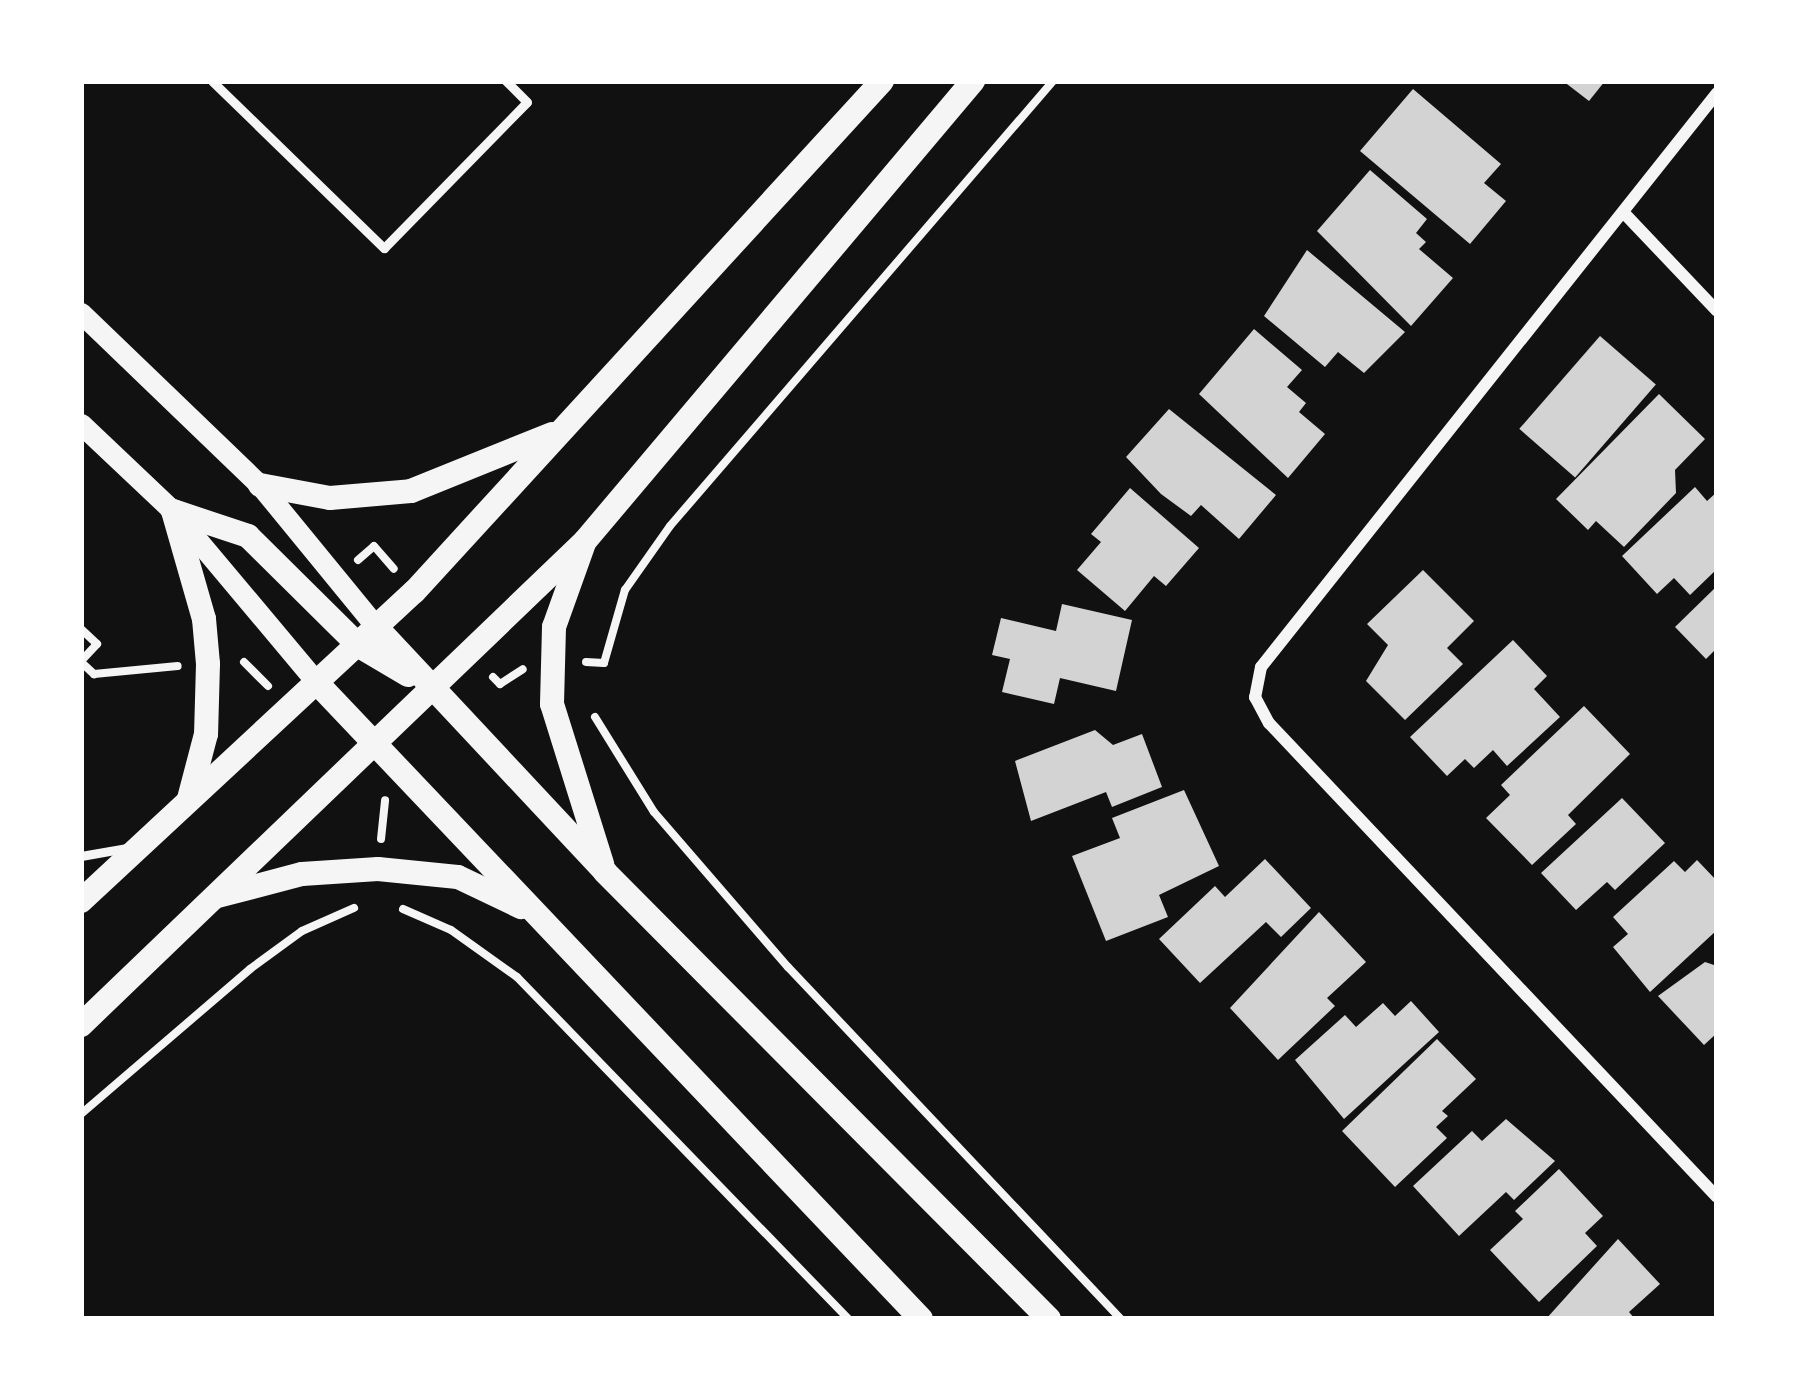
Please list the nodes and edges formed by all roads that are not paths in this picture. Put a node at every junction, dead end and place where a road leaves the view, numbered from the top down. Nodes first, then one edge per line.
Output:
1 (212, 81) edge
2 (506, 81) edge
3 (882, 81) edge
4 (973, 81) edge
5 (1717, 93) edge
6 (1624, 213) junction
7 (1717, 311) edge
8 (81, 313) edge
9 (81, 424) edge
10 (560, 430) junction
11 (260, 485) junction
12 (173, 511) junction
13 (585, 541) junction
14 (368, 637) junction
15 (319, 685) junction
16 (431, 689) junction
17 (374, 743) junction
18 (189, 799) junction
19 (139, 846) junction
20 (81, 856) edge
21 (605, 872) junction
22 (216, 897) junction
23 (81, 901) edge
24 (539, 916) junction
25 (81, 1025) edge
26 (1717, 1197) edge
27 (921, 1319) edge
28 (1049, 1319) edge

1 - 2 lane
3 - 10 main road
4 - 13 main road
5 - 6 street
6 - 7 street
6 - 26 street
8 - 11 street
9 - 12 street
10 - 11 main road
10 - 14 main road
11 - 14 street
12 - 14 main road
12 - 15 street
12 - 18 main road
13 - 16 main road
13 - 21 main road
14 - 15 main road
14 - 16 main road
15 - 17 main road
15 - 18 main road
16 - 17 main road
16 - 21 main road
17 - 22 main road
17 - 24 main road
18 - 19 main road
19 - 20 lane
19 - 23 main road
21 - 28 main road
22 - 24 main road
22 - 25 main road
24 - 27 main road

